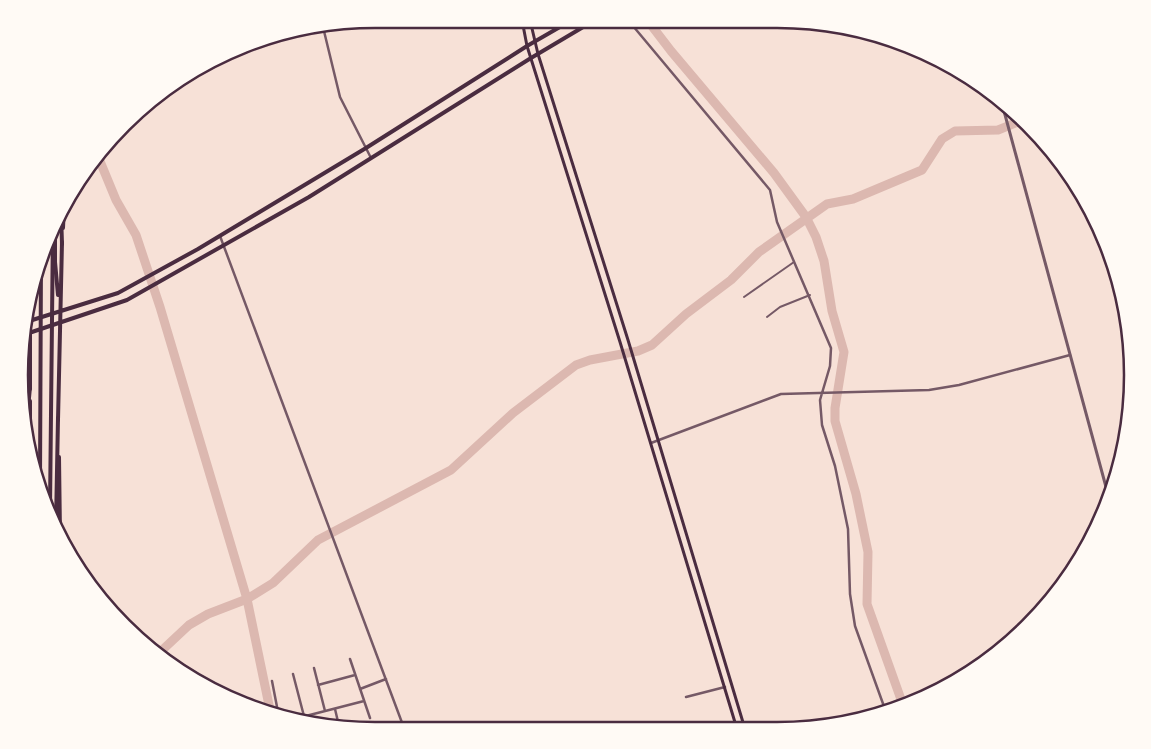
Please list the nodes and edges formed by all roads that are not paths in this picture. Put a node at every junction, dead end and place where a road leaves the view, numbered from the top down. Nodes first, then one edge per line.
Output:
1 (524, 28) edge
2 (531, 28) edge
3 (558, 28) edge
4 (582, 28) edge
5 (634, 28) edge
6 (324, 31) edge
7 (534, 42) junction
8 (527, 46) junction
9 (538, 54) junction
10 (531, 58) junction
11 (1005, 114) edge
12 (366, 148) junction
13 (372, 158) junction
14 (63, 221) edge
15 (61, 225) edge
16 (220, 236) junction
17 (55, 240) edge
18 (62, 244) junction
19 (53, 245) edge
20 (224, 246) junction
21 (794, 262) junction
22 (42, 276) edge
23 (810, 295) junction
24 (744, 297) dead end
25 (60, 313) junction
26 (766, 317) dead end
27 (31, 321) edge
28 (60, 324) junction
29 (30, 333) joint
30 (1070, 355) junction
31 (30, 387) junction
32 (824, 392) junction
33 (28, 397) edge
34 (29, 405) edge
35 (58, 418) junction
36 (30, 420) edge
37 (657, 440) junction
38 (651, 443) junction
39 (40, 468) edge
40 (1105, 485) edge
41 (50, 497) edge
42 (56, 512) edge
43 (60, 520) edge
44 (350, 659) dead end
45 (314, 668) dead end
46 (293, 674) dead end
47 (355, 675) junction
48 (386, 679) junction
49 (272, 681) dead end
50 (318, 685) junction
51 (725, 687) junction
52 (360, 688) junction
53 (686, 698) dead end
54 (364, 701) junction
55 (883, 705) edge
56 (277, 707) edge
57 (334, 709) junction
58 (325, 711) junction
59 (304, 714) edge
60 (311, 716) edge
61 (370, 718) dead end
62 (337, 720) edge
63 (402, 722) edge
64 (735, 722) edge
65 (742, 722) edge

1 - 8 main road
2 - 7 main road
3 - 7 main road
4 - 9 main road
5 - 21 street
6 - 12 street
7 - 8 main road
7 - 9 main road
8 - 10 main road
8 - 12 main road
9 - 10 main road
9 - 37 main road
10 - 13 main road
10 - 38 main road
11 - 30 street
12 - 13 street
12 - 16 main road
13 - 20 main road
14 - 18 main road
15 - 18 main road
16 - 20 street
16 - 25 main road
17 - 25 main road
18 - 25 main road
19 - 41 main road
20 - 28 main road
20 - 48 street
21 - 23 street
21 - 24 street
22 - 39 main road
23 - 26 street
23 - 32 street
25 - 27 main road
25 - 28 main road
28 - 29 main road
28 - 35 main road
29 - 31 main road
30 - 32 street
30 - 40 street
31 - 33 main road
31 - 34 main road
31 - 36 main road
32 - 37 street
32 - 55 street
35 - 42 main road
35 - 43 main road
37 - 38 street
37 - 65 main road
38 - 51 main road
44 - 47 street
45 - 50 street
46 - 59 street
47 - 50 street
47 - 52 street
48 - 52 street
48 - 63 street
49 - 56 street
50 - 58 street
51 - 53 street
51 - 64 main road
52 - 54 street
54 - 57 street
54 - 61 street
57 - 58 street
57 - 62 street
58 - 60 street

